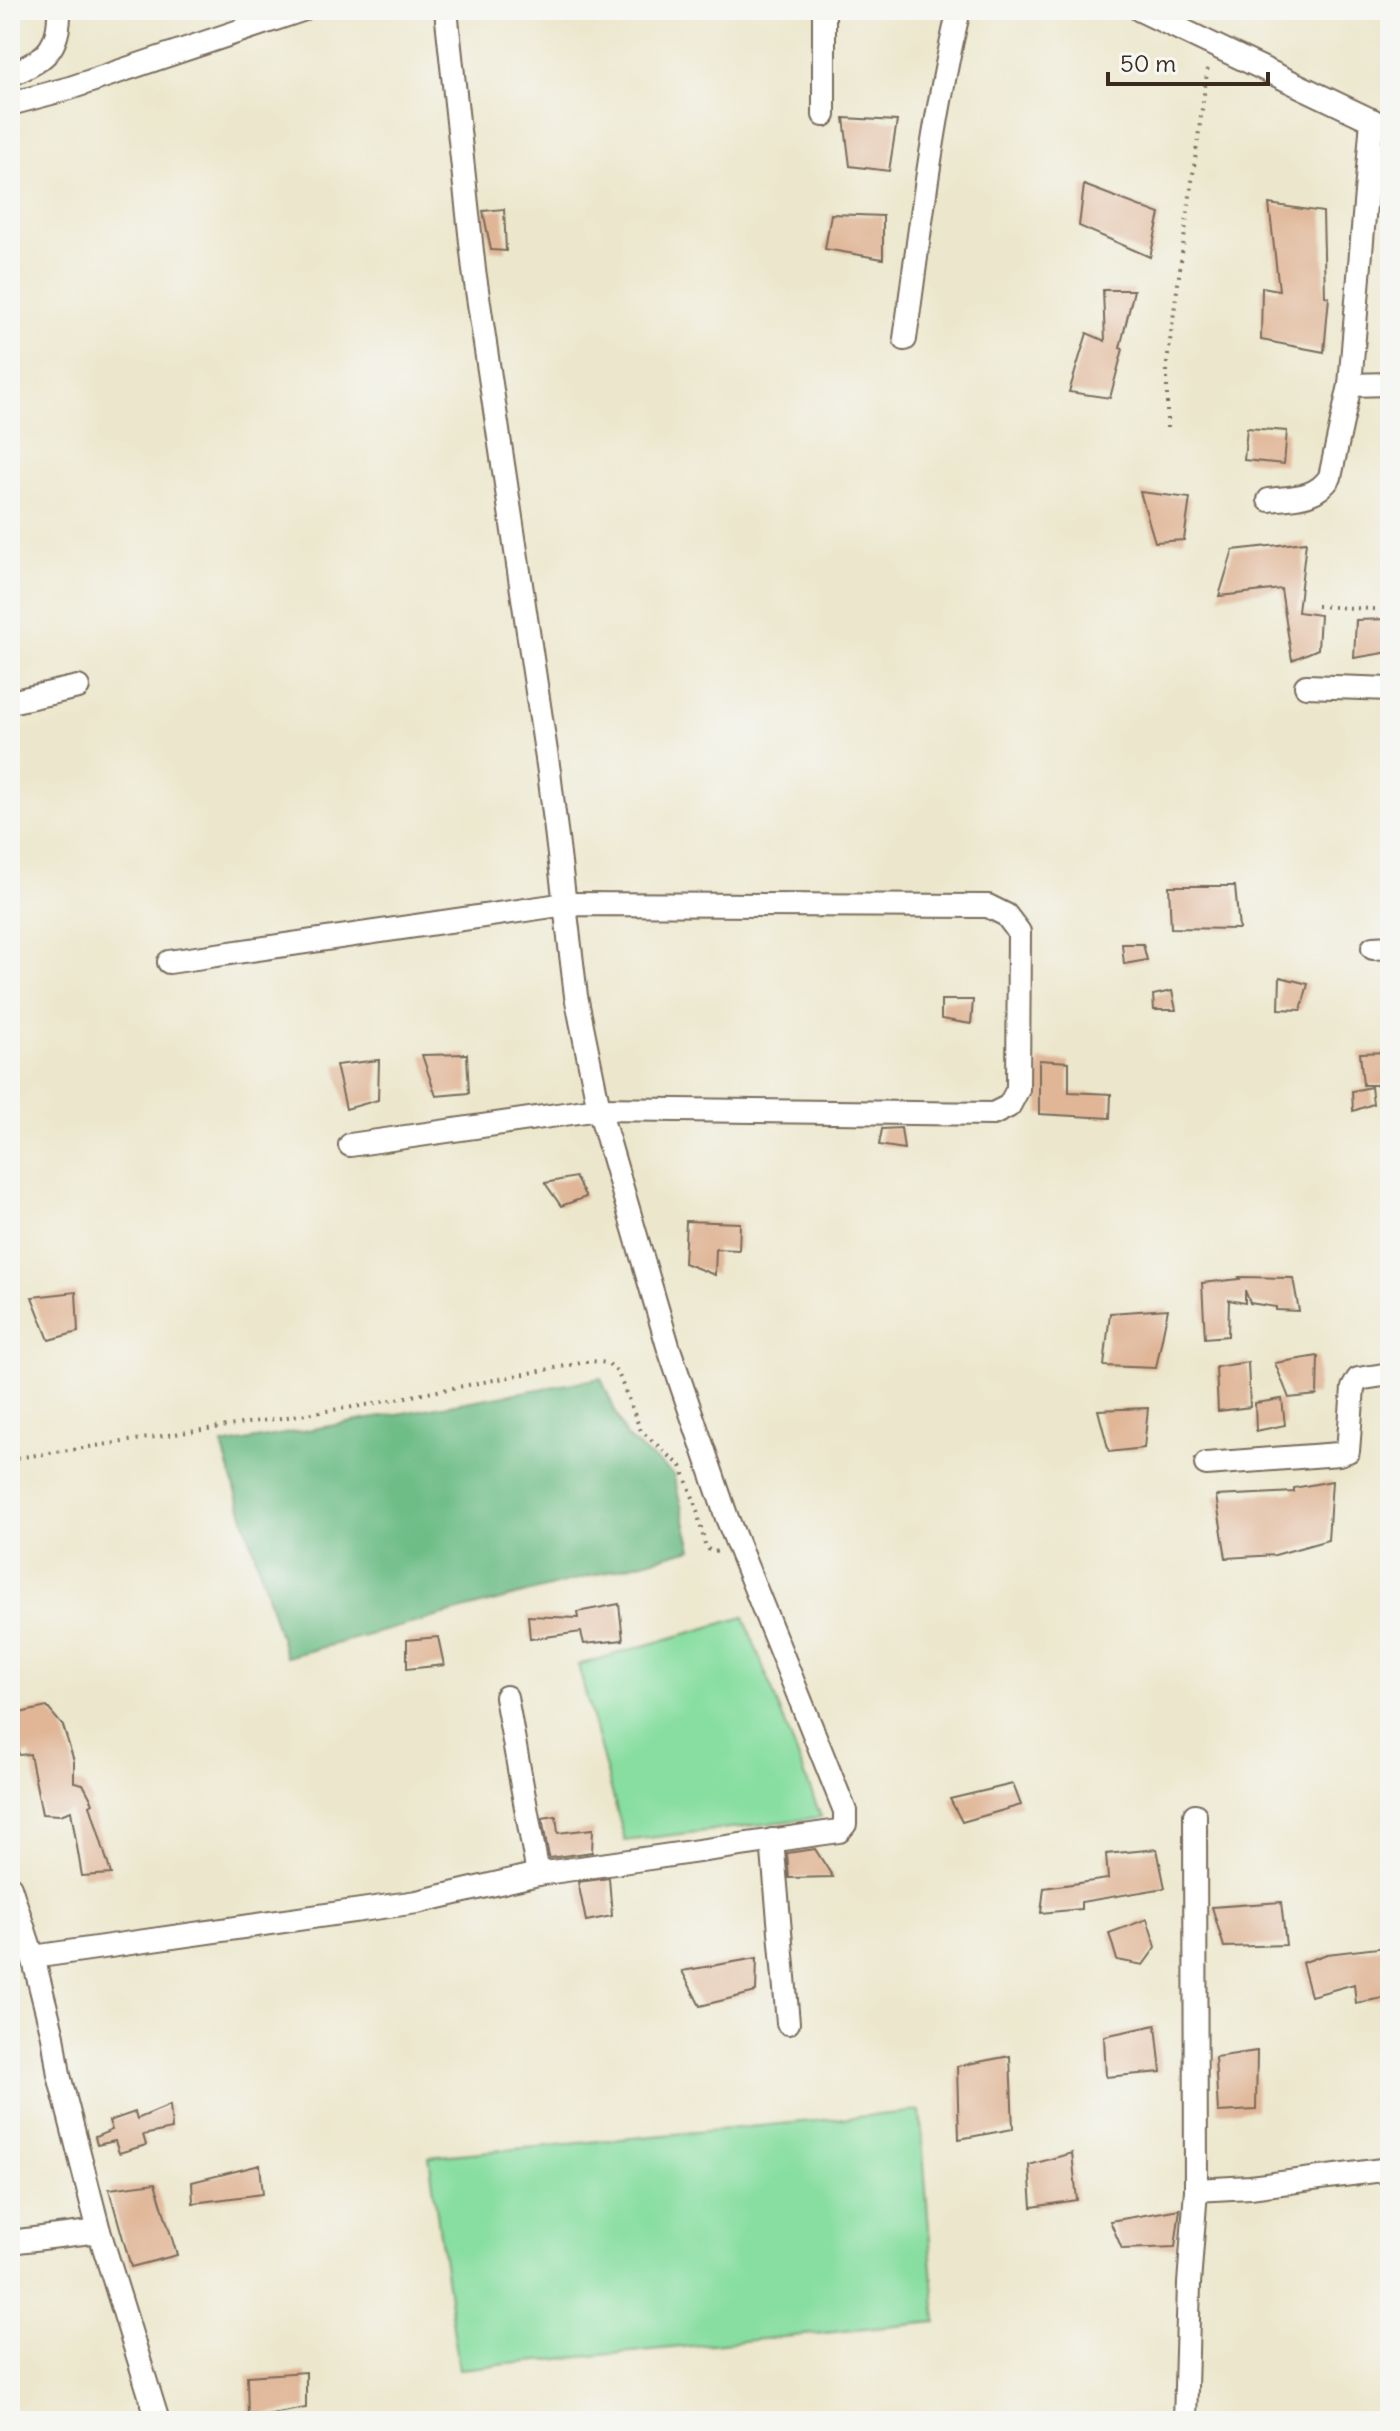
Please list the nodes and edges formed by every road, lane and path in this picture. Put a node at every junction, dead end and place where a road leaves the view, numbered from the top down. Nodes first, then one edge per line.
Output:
1 (59, 10) edge
2 (302, 10) edge
3 (446, 10) edge
4 (824, 10) edge
5 (959, 10) edge
6 (1140, 10) edge
7 (1212, 42) junction
8 (10, 75) edge
9 (10, 104) edge
10 (824, 115) dead end
11 (1381, 124) edge
12 (905, 339) dead end
13 (1390, 384) edge
14 (1350, 385) junction
15 (1167, 428) dead end
16 (1269, 500) dead end
17 (1317, 606) dead end
18 (1390, 610) edge
19 (1306, 686) dead end
20 (78, 687) dead end
21 (1390, 689) edge
22 (10, 702) edge
23 (566, 904) junction
24 (169, 962) dead end
25 (599, 1109) junction
26 (350, 1145) dead end
27 (1390, 1374) edge
28 (10, 1459) edge
29 (1206, 1464) dead end
30 (724, 1551) dead end
31 (506, 1697) dead end
32 (1195, 1815) dead end
33 (772, 1840) junction
34 (538, 1874) junction
35 (10, 1887) edge
36 (33, 1957) junction
37 (788, 2023) dead end
38 (1390, 2169) edge
39 (1196, 2190) junction
40 (99, 2231) junction
41 (10, 2242) edge
42 (158, 2421) edge
43 (1185, 2421) edge

1 - 8 street
2 - 9 street
3 - 23 street
4 - 10 street
5 - 12 street
6 - 7 street
7 - 11 street
7 - 15 path
11 - 14 street
13 - 14 street
14 - 16 street
17 - 18 path
19 - 21 street
20 - 22 street
23 - 24 street
23 - 25 street
23 - 25 street
25 - 26 street
25 - 33 street
27 - 29 street
28 - 30 path
31 - 34 street
32 - 39 street
33 - 34 street
33 - 37 street
34 - 36 street
35 - 36 street
36 - 40 street
38 - 39 street
39 - 43 street
40 - 41 street
40 - 42 street

